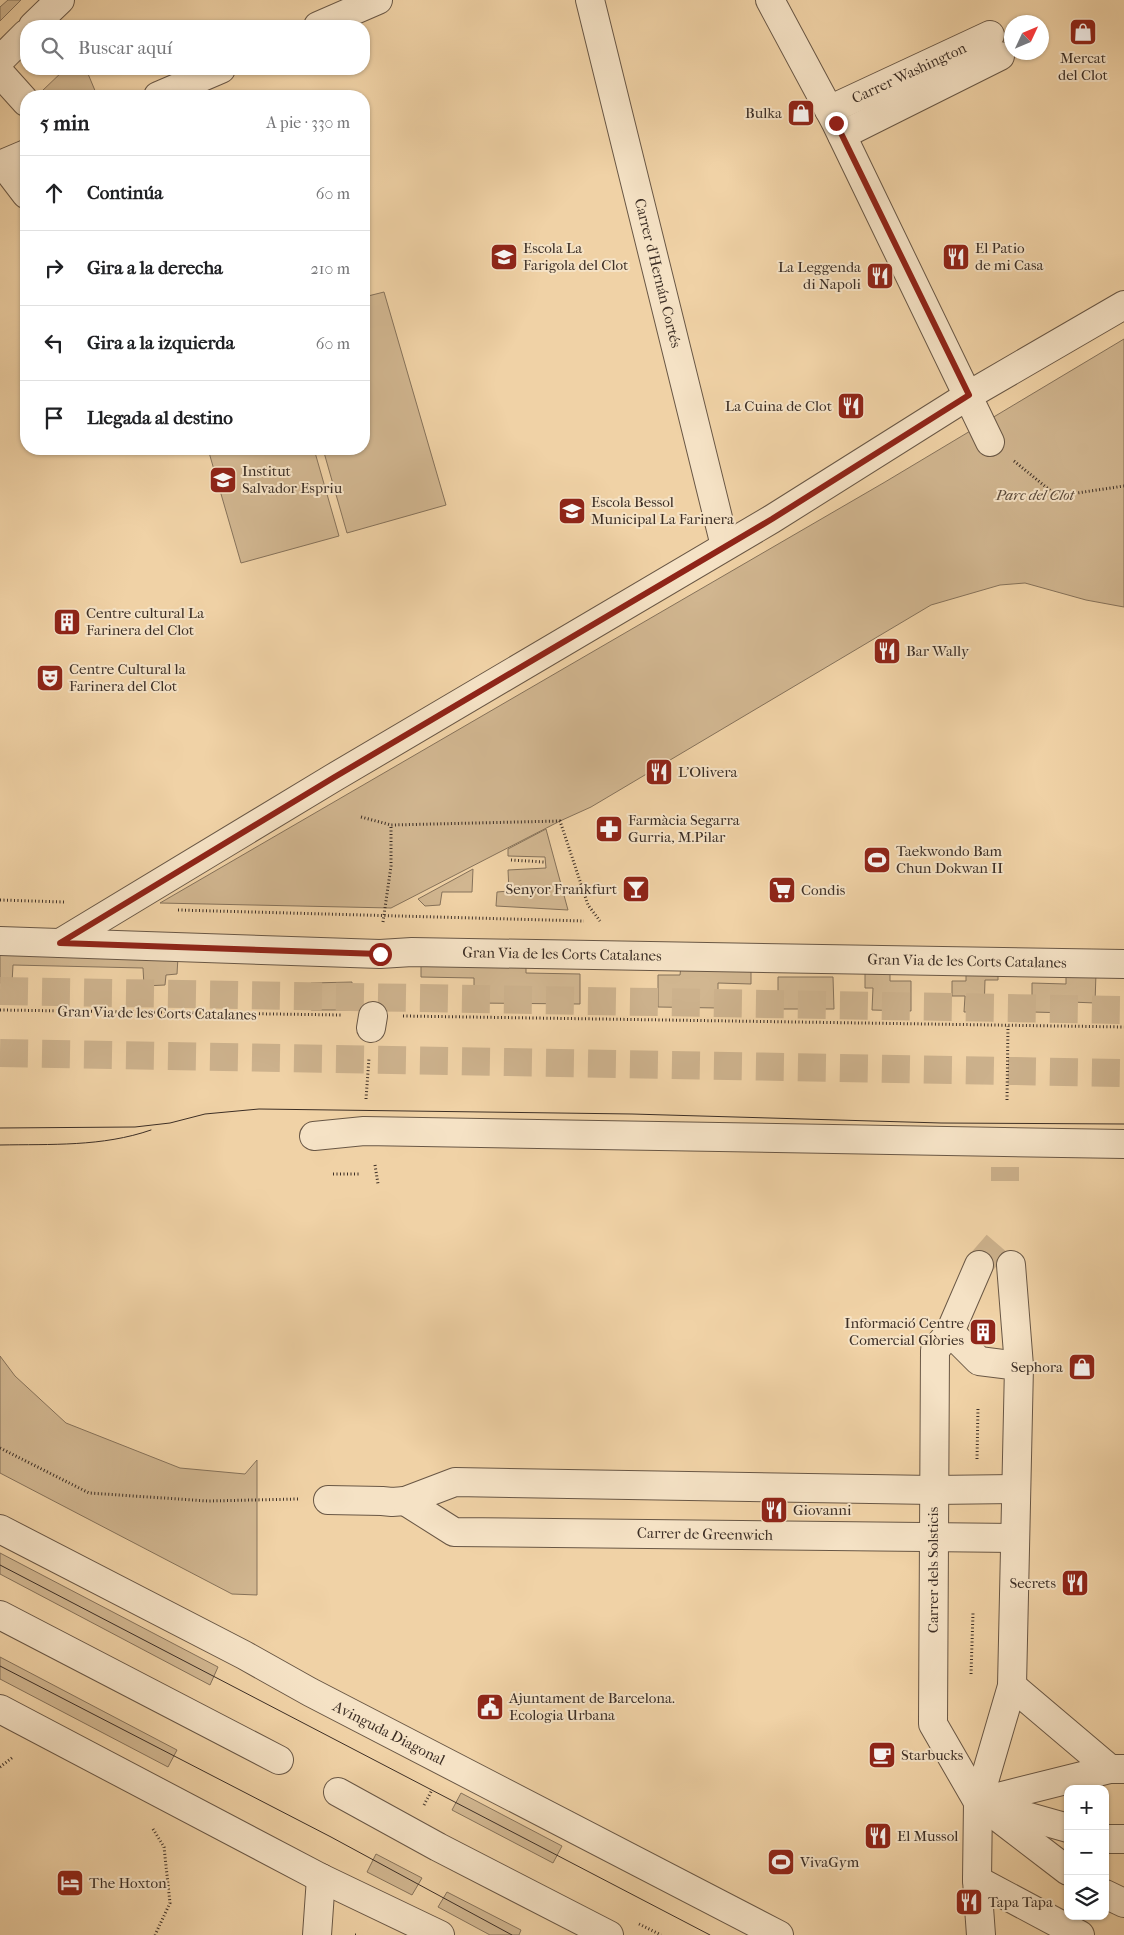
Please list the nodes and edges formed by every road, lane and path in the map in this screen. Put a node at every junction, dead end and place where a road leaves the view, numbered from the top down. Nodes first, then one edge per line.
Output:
1 (60, 0) edge
2 (378, 0) edge
3 (590, 0) edge
4 (770, 0) edge
5 (40, 20) edge
6 (332, 20) edge
7 (20, 40) edge
8 (0, 60) edge
9 (0, 73) edge
10 (207, 75) edge
11 (172, 90) edge
12 (20, 95) edge
13 (829, 110) junction
14 (842, 135) junction
15 (10, 161) edge
16 (20, 182) edge
17 (1124, 305) edge
18 (969, 395) junction
19 (990, 442) joint
20 (1124, 486) edge
21 (725, 546) junction
22 (361, 818) dead end
23 (391, 825) junction
24 (511, 860) dead end
25 (544, 862) dead end
26 (0, 900) edge
27 (68, 902) dead end
28 (176, 910) dead end
29 (385, 914) junction
30 (383, 925) dead end
31 (0, 941) edge
32 (60, 943) junction
33 (1124, 964) edge
34 (0, 1010) edge
35 (1008, 1026) junction
36 (1124, 1027) edge
37 (371, 1032) junction
38 (1007, 1100) dead end
39 (364, 1131) junction
40 (314, 1136) dead end
41 (1124, 1144) edge
42 (375, 1165) dead end
43 (333, 1174) dead end
44 (361, 1174) dead end
45 (378, 1184) dead end
46 (979, 1264) tunnel mouth
47 (1011, 1265) dead end
48 (950, 1332) junction
49 (1019, 1366) junction
50 (978, 1408) dead end
51 (0, 1448) edge
52 (977, 1461) dead end
53 (1015, 1489) junction
54 (933, 1490) junction
55 (287, 1499) dead end
56 (328, 1500) dead end
57 (393, 1501) junction
58 (0, 1529) edge
59 (933, 1537) junction
60 (1015, 1538) junction
61 (973, 1613) dead end
62 (0, 1615) edge
63 (971, 1674) dead end
64 (1012, 1686) junction
65 (0, 1709) edge
66 (13, 1757) dead end
67 (279, 1760) dead end
68 (0, 1766) edge
69 (1117, 1769) edge
70 (338, 1792) dead end
71 (978, 1802) junction
72 (1064, 1827) edge
73 (153, 1829) dead end
74 (1109, 1839) edge
75 (1124, 1839) edge
76 (1064, 1868) edge
77 (321, 1878) junction
78 (977, 1880) junction
79 (1109, 1896) edge
80 (1124, 1903) edge
81 (1069, 1921) edge
82 (155, 1935) edge
83 (317, 1935) edge
84 (440, 1935) edge
85 (609, 1935) edge
86 (778, 1935) edge
87 (981, 1935) edge

1 - 5 street
2 - 6 street
3 - 21 street, Carrer d'Hernán Cortés
4 - 13 street
7 - 8 street
9 - 12 street
10 - 11 street
13 - 14 street
13 - 14 street, Carrer Washington
14 - 18 street
15 - 16 street
17 - 18 street
18 - 19 street
18 - 21 street
19 - 20 path
21 - 32 street
22 - 23 path
23 - 29 path
23 - 29 path
24 - 25 path
26 - 27 path
28 - 29 path
29 - 30 path
31 - 32 street, Gran Via de les Corts Catalanes
32 - 33 street, Gran Via de les Corts Catalanes
34 - 37 path, Gran Via de les Corts Catalanes
35 - 36 path, Gran Via de les Corts Catalanes
35 - 37 path, Gran Via de les Corts Catalanes
35 - 38 path
37 - 39 path
39 - 40 street
39 - 41 street
42 - 45 path
43 - 44 path
46 - 48 street, Carrer dels Solsticis
47 - 49 street
48 - 49 street
48 - 54 street, Carrer dels Solsticis
49 - 53 street
50 - 52 path
51 - 55 path
53 - 54 street
53 - 60 street
54 - 57 street
54 - 59 street, Carrer dels Solsticis
56 - 57 street
57 - 59 street, Carrer de Greenwich
58 - 86 street, Avinguda Diagonal
59 - 60 street, Carrer de Greenwich
59 - 71 street, Carrer dels Solsticis
60 - 64 street
61 - 63 path
62 - 67 street
64 - 69 street
64 - 71 street
65 - 77 street
66 - 68 path
69 - 71 street
70 - 85 street
71 - 72 street
71 - 76 street
71 - 78 street
73 - 82 path
74 - 75 street
77 - 83 street
77 - 84 street
78 - 81 street
78 - 87 street
79 - 80 street

